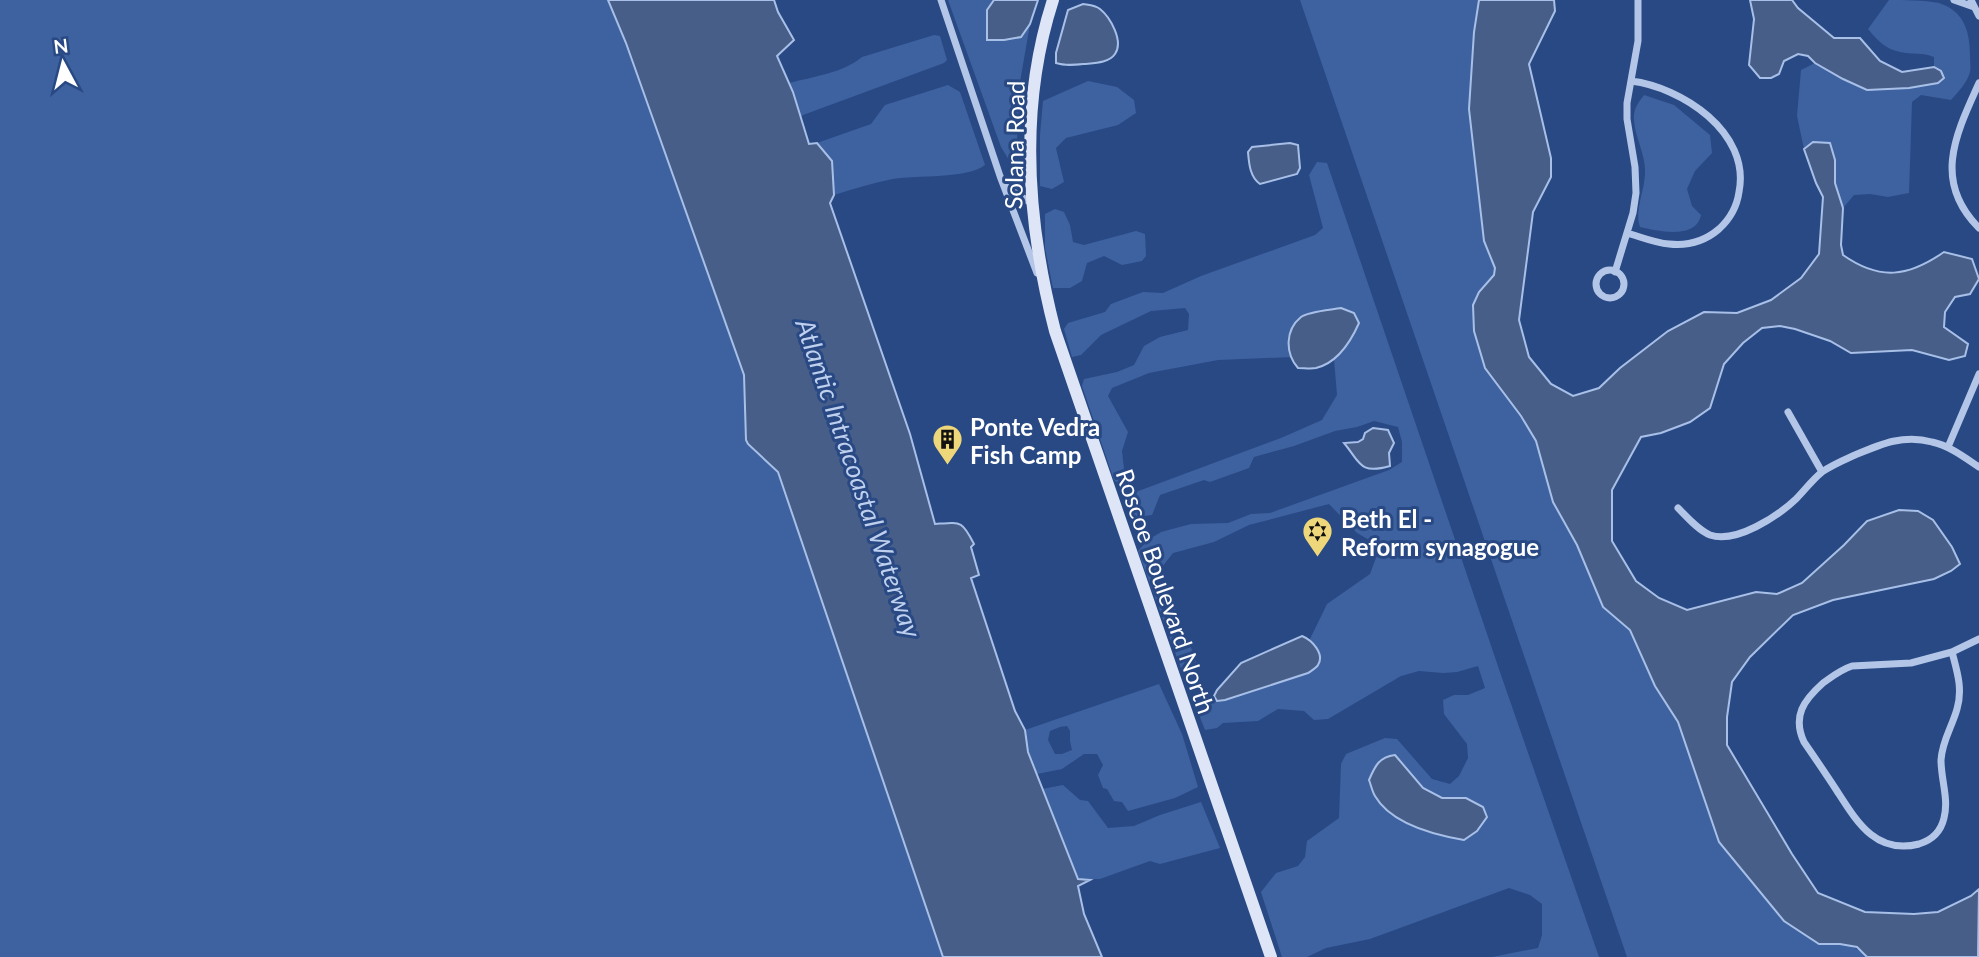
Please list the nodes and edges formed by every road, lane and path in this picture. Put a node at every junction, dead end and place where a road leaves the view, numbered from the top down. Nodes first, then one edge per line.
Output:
1 (941, 0) edge
2 (1053, 0) edge
3 (1637, 0) edge
4 (1954, 0) edge
5 (1972, 3) edge
6 (1979, 16) edge
7 (1631, 81) junction
8 (1979, 83) edge
9 (1000, 176) junction
10 (1031, 203) junction
11 (1979, 228) edge
12 (1628, 233) junction
13 (1615, 272) dead end
14 (1044, 292) junction
15 (1979, 374) edge
16 (1788, 412) dead end
17 (1948, 447) junction
18 (1979, 467) edge
19 (1822, 472) junction
20 (1678, 508) dead end
21 (1979, 639) edge
22 (1952, 652) junction
23 (1271, 957) edge

1 - 9 street, Roscoe Boulevard North
2 - 10 street, Solana Road
3 - 7 street
4 - 5 street
5 - 6 street
7 - 12 street
7 - 12 street
8 - 11 street
9 - 10 street
9 - 14 street, Roscoe Boulevard North
10 - 14 street, Solana Road
12 - 13 street
14 - 23 street, Roscoe Boulevard North
15 - 17 street
16 - 19 street
17 - 18 street
17 - 19 street
19 - 20 street
21 - 22 street
22 - 22 street

